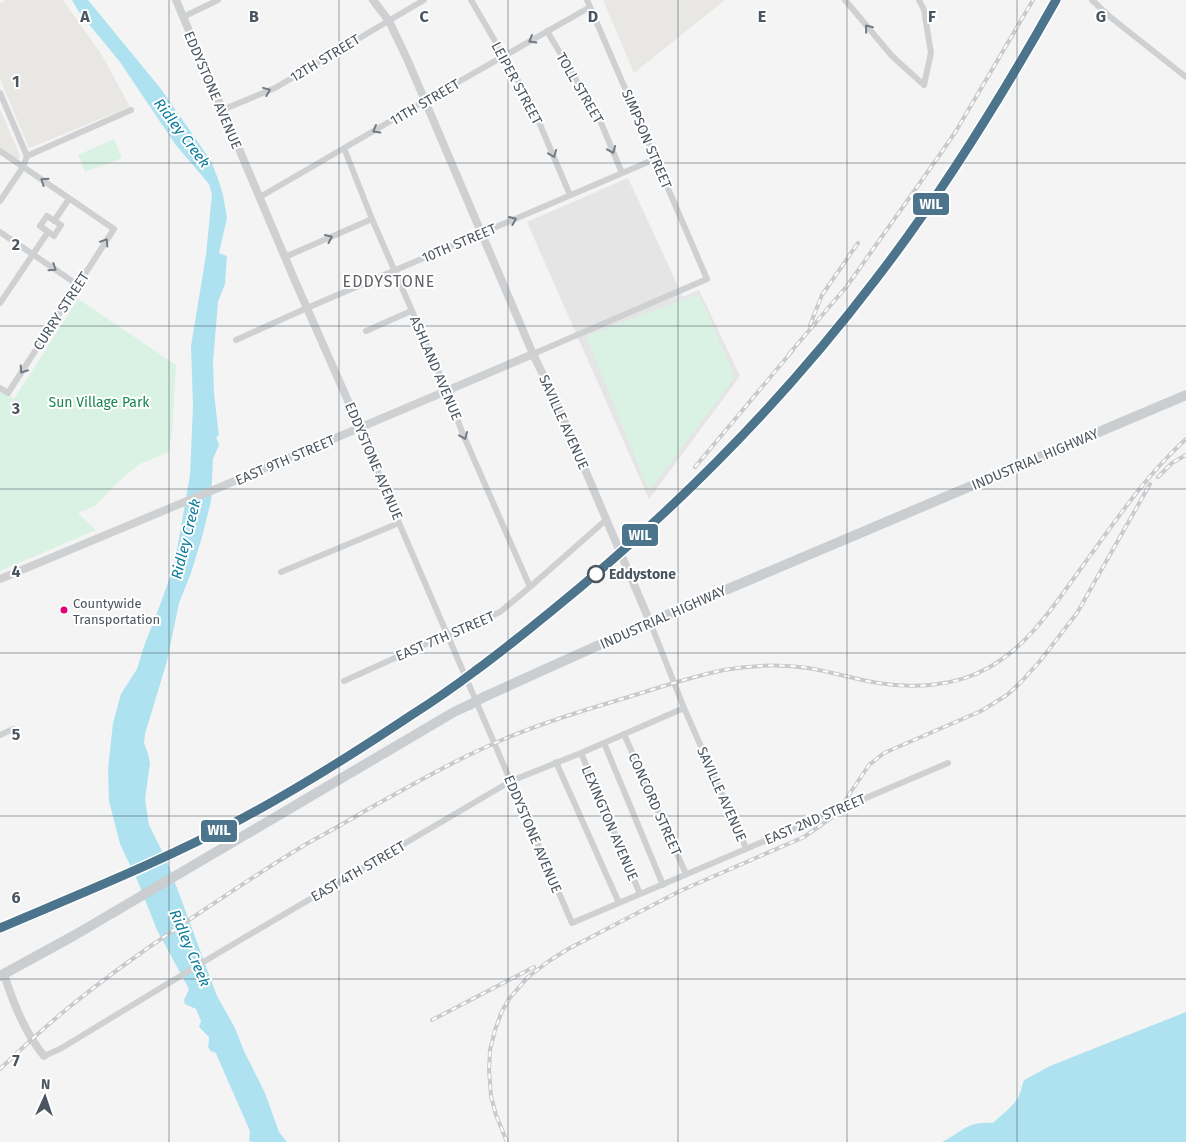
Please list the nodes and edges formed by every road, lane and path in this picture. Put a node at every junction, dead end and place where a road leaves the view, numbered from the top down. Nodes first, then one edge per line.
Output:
1 (176, 0) edge
2 (218, 0) edge
3 (372, 0) edge
4 (424, 0) edge
5 (471, 0) edge
6 (587, 0) edge
7 (845, 0) edge
8 (919, 0) edge
9 (1092, 0) edge
10 (590, 7) junction
11 (183, 17) junction
12 (389, 20) junction
13 (547, 31) junction
14 (504, 56) junction
15 (1186, 77) edge
16 (0, 93) edge
17 (425, 101) junction
18 (132, 110) dead end
19 (222, 110) junction
20 (344, 148) junction
21 (0, 152) edge
22 (27, 156) junction
23 (656, 159) junction
24 (23, 167) junction
25 (622, 174) junction
26 (570, 195) junction
27 (260, 197) junction
28 (69, 199) junction
29 (0, 201) edge
30 (372, 220) junction
31 (54, 221) junction
32 (0, 232) edge
33 (48, 232) junction
34 (482, 234) junction
35 (33, 254) junction
36 (285, 258) junction
37 (395, 271) junction
38 (707, 279) joint
39 (78, 285) junction
40 (0, 303) edge
41 (307, 308) junction
42 (411, 311) junction
43 (366, 331) dead end
44 (236, 340) dead end
45 (533, 354) junction
46 (0, 388) edge
47 (446, 391) junction
48 (1186, 395) edge
49 (360, 428) junction
50 (607, 519) junction
51 (399, 522) junction
52 (281, 572) dead end
53 (0, 580) edge
54 (530, 587) junction
55 (650, 622) junction
56 (448, 634) junction
57 (344, 681) dead end
58 (684, 708) junction
59 (13, 729) dead end
60 (624, 734) junction
61 (0, 735) edge
62 (604, 743) junction
63 (581, 753) junction
64 (556, 762) junction
65 (948, 763) dead end
66 (511, 781) junction
67 (746, 848) junction
68 (686, 874) junction
69 (662, 885) junction
70 (640, 894) junction
71 (619, 903) junction
72 (572, 923) joint
73 (2, 975) edge
74 (44, 1056) joint

1 - 11 street, EDDYSTONE AVENUE
2 - 11 street
3 - 12 street, SAVILLE AVENUE
4 - 12 street, 12TH STREET
5 - 14 street, LEIPER STREET
6 - 10 street, SIMPSON STREET
8 -> 7 street
9 - 15 street
10 - 13 street, 11TH STREET
10 - 23 street, SIMPSON STREET
11 - 19 street, EDDYSTONE AVENUE
12 - 17 street, SAVILLE AVENUE
19 -> 12 street, 12TH STREET
13 -> 14 street, 11TH STREET
13 -> 25 street, TOLL STREET
14 - 17 street, 11TH STREET
14 -> 26 street, LEIPER STREET
16 - 22 street
17 -> 20 street, 11TH STREET
17 - 34 street, SAVILLE AVENUE
18 - 22 street
19 - 27 street, EDDYSTONE AVENUE
20 - 27 street, 11TH STREET
20 - 30 street, ASHLAND AVENUE
21 - 24 street
22 - 24 street
23 - 25 street, 10TH STREET
23 - 38 street, SIMPSON STREET
28 -> 24 street
24 - 29 street
25 - 26 street, 10TH STREET
34 -> 26 street, 10TH STREET
27 - 36 street, EDDYSTONE AVENUE
28 - 31 street
39 -> 28 street, CURRY STREET
36 -> 30 street
30 - 37 street, ASHLAND AVENUE
31 - 33 street
31 - 33 street
32 - 35 street
33 - 35 street
34 - 37 street, 10TH STREET
34 - 45 street, SAVILLE AVENUE
35 -> 39 street
35 - 40 street
36 - 41 street, EDDYSTONE AVENUE
37 - 41 street, 10TH STREET
37 - 42 street, ASHLAND AVENUE
38 - 45 street, EAST 9TH STREET
39 -> 46 street, CURRY STREET
41 - 44 street, 10TH STREET
41 - 49 street, EDDYSTONE AVENUE
42 - 43 street
42 - 47 street, ASHLAND AVENUE
45 - 47 street, EAST 9TH STREET
45 - 50 street, SAVILLE AVENUE
47 - 49 street, EAST 9TH STREET
47 -> 54 street, ASHLAND AVENUE
48 - 55 main road, INDUSTRIAL HIGHWAY
49 - 51 street, EDDYSTONE AVENUE
49 - 53 street, EAST 9TH STREET
50 - 54 street, EAST 7TH STREET
50 - 55 street, SAVILLE AVENUE
51 - 52 street
51 - 56 street, EDDYSTONE AVENUE
54 - 56 street, EAST 7TH STREET
55 - 58 street, SAVILLE AVENUE
55 - 73 main road, INDUSTRIAL HIGHWAY, bridge
56 - 57 street, EAST 7TH STREET
56 - 66 street, EDDYSTONE AVENUE
58 - 60 street, EAST 4TH STREET
58 - 67 street, SAVILLE AVENUE
59 - 61 street
60 - 62 street, EAST 4TH STREET
60 - 68 street, CONCORD STREET
62 - 63 street, EAST 4TH STREET
62 - 69 street
63 - 64 street, EAST 4TH STREET
63 - 70 street, LEXINGTON AVENUE
64 - 66 street, EAST 4TH STREET
64 - 71 street
65 - 67 street, EAST 2ND STREET
66 - 72 street, EDDYSTONE AVENUE
66 - 74 street, EAST 4TH STREET
67 - 68 street, EAST 2ND STREET
68 - 69 street, EAST 2ND STREET
69 - 70 street, EAST 2ND STREET
70 - 71 street, EAST 2ND STREET
71 - 72 street, EAST 2ND STREET
73 - 74 street

